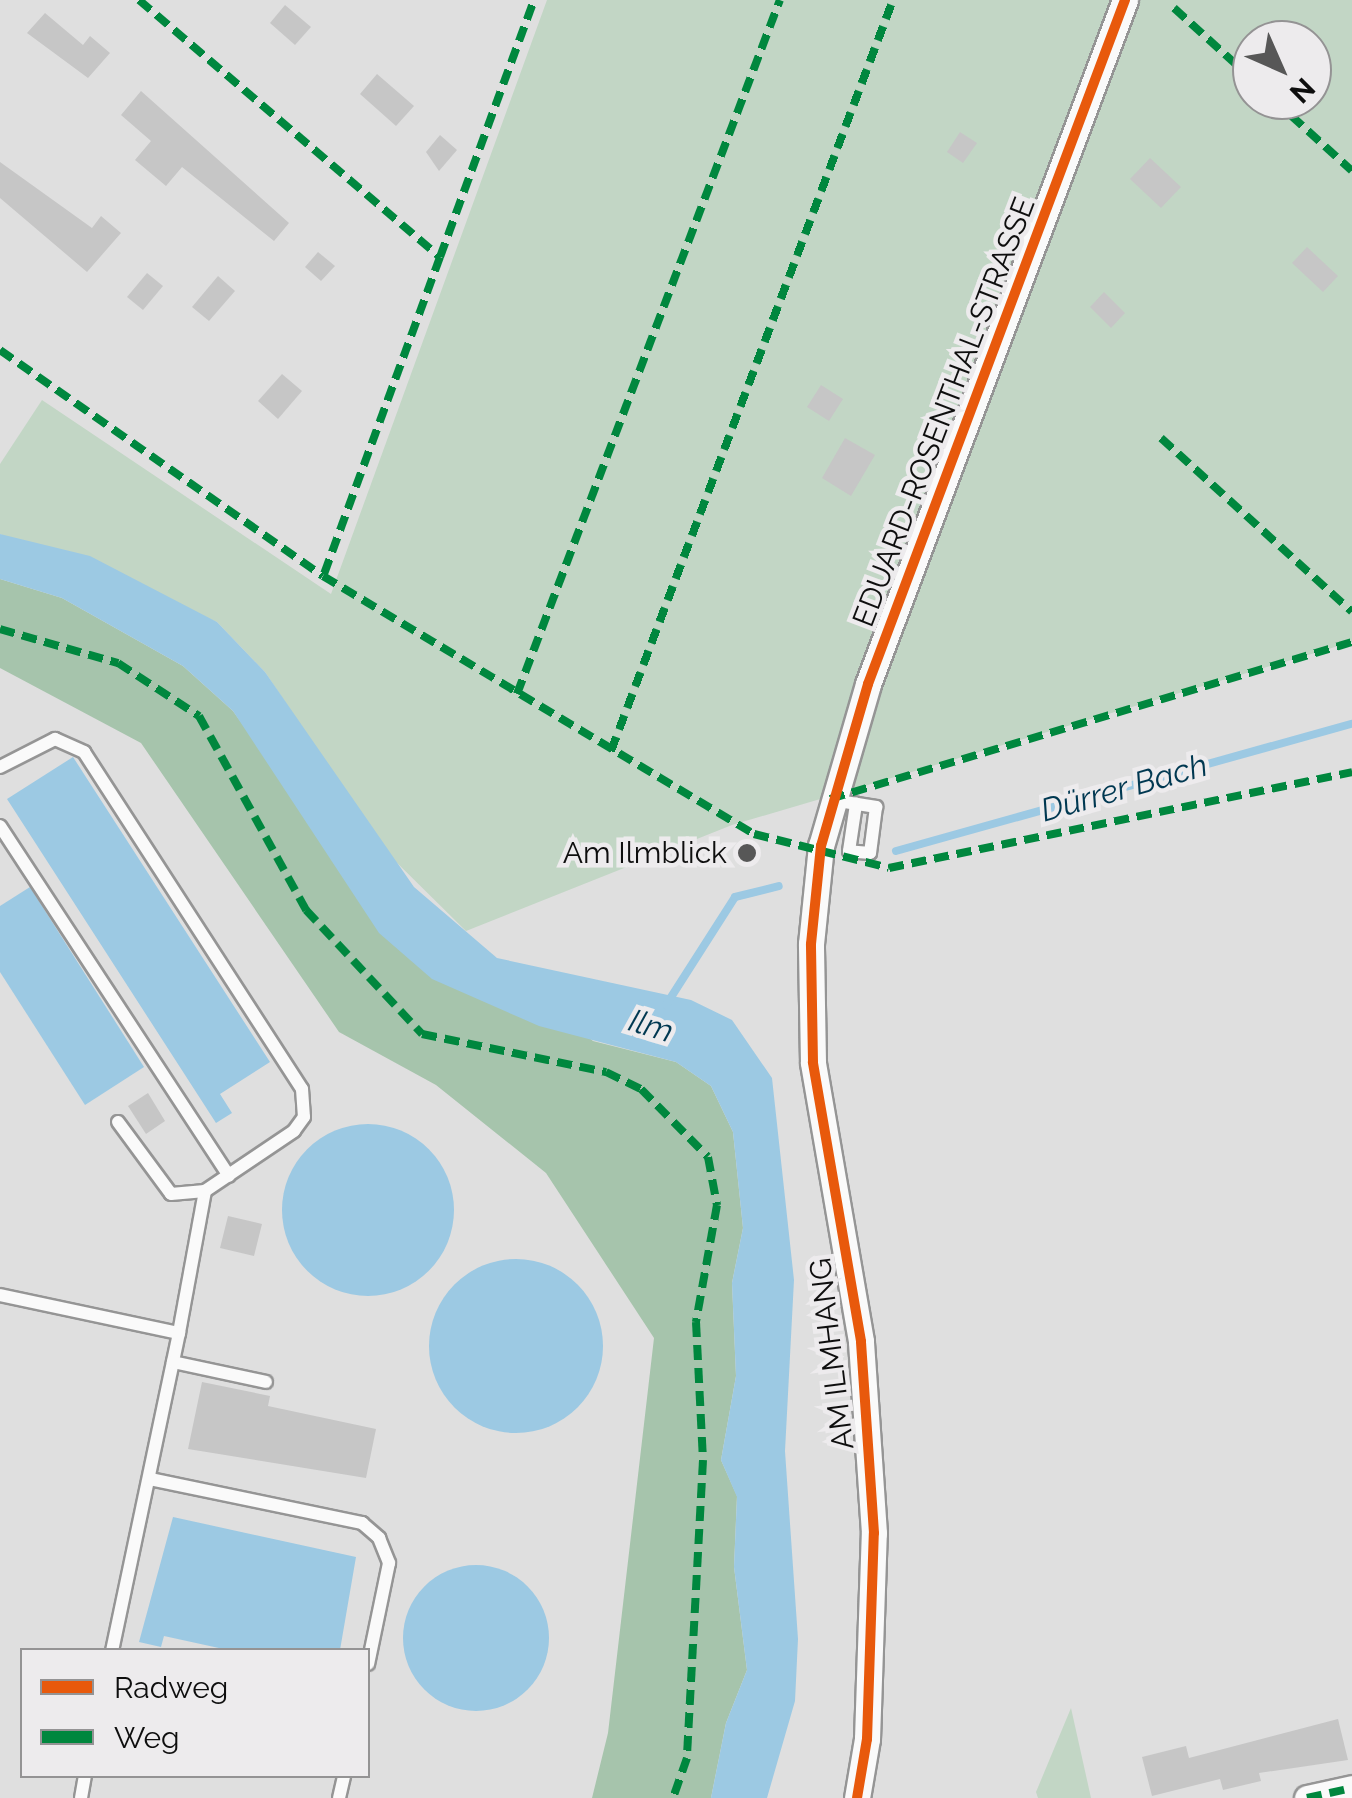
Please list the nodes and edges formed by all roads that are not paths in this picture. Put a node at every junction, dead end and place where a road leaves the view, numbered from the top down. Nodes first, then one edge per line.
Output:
1 (1125, 0) edge
2 (0, 767) edge
3 (829, 800) junction
4 (856, 804) dead end
5 (0, 826) edge
6 (821, 846) joint
7 (118, 1122) dead end
8 (229, 1176) junction
9 (205, 1191) junction
10 (0, 1295) edge
11 (179, 1334) junction
12 (173, 1362) junction
13 (266, 1382) dead end
14 (150, 1479) junction
15 (112, 1648) edge
16 (370, 1654) edge
17 (1352, 1788) edge
18 (857, 1798) edge
19 (1307, 1798) edge

1 - 3 street, EDUARD-ROSENTHAL-STRASSE
2 - 8 lane
3 - 4 lane
3 - 6 street, EDUARD-ROSENTHAL-STRASSE
5 - 8 lane
6 - 18 street, AM ILMHANG
7 - 9 lane
8 - 9 lane
9 - 11 lane
10 - 11 lane
11 - 12 lane
12 - 13 lane
12 - 14 lane
14 - 15 lane
14 - 16 lane
17 - 19 street

